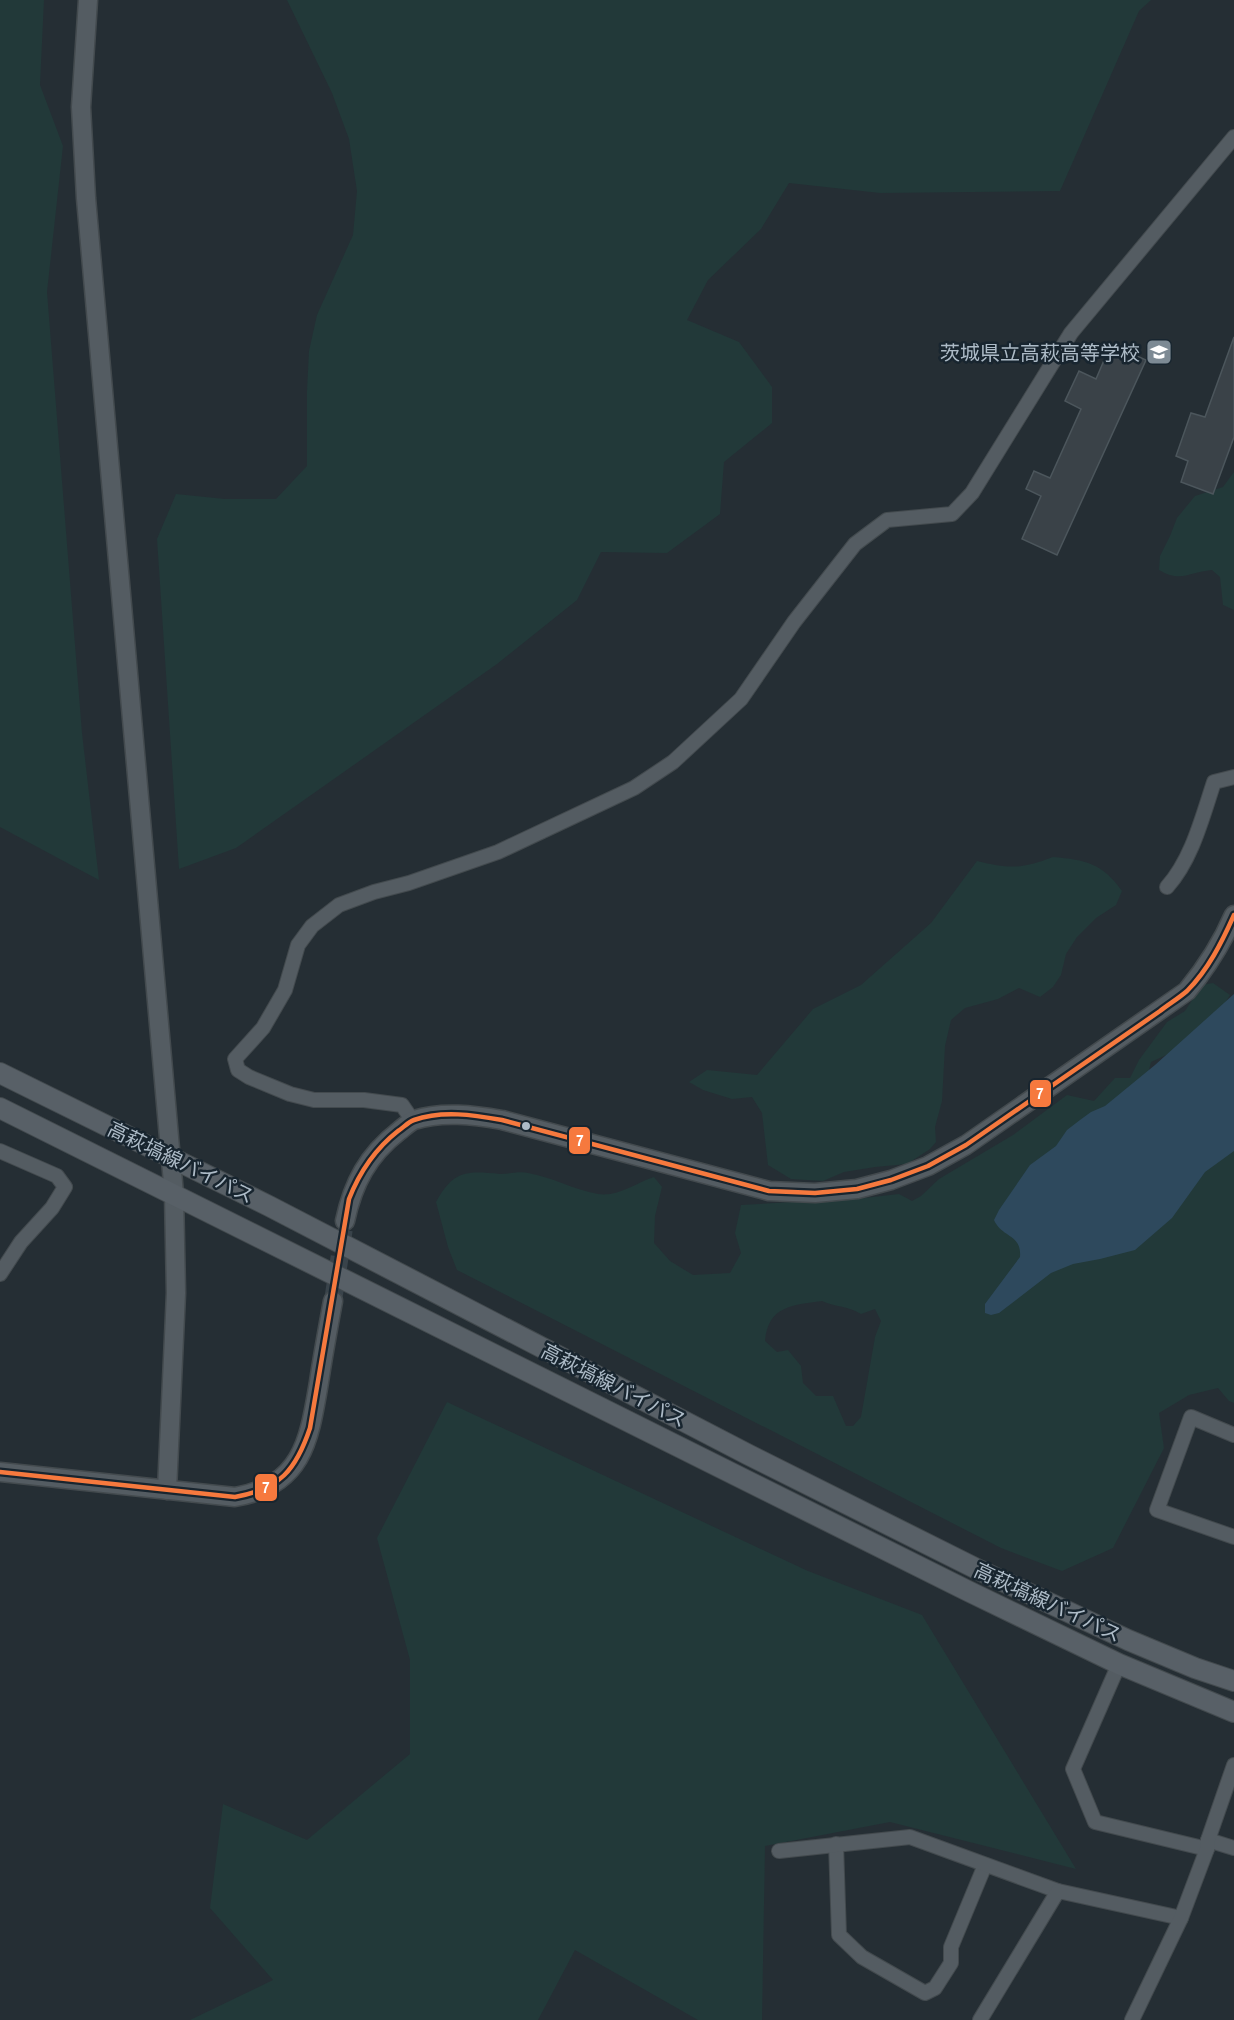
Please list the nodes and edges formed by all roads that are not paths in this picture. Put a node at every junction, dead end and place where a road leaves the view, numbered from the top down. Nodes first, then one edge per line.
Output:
1 (88, 0) edge
2 (1234, 137) edge
3 (1234, 777) edge
4 (1167, 888) dead end
5 (1234, 915) edge
6 (0, 1072) edge
7 (0, 1108) edge
8 (412, 1121) junction
9 (0, 1151) edge
10 (171, 1157) junction
11 (174, 1194) junction
12 (345, 1221) tunnel mouth
13 (0, 1274) edge
14 (333, 1301) tunnel mouth
15 (1234, 1435) edge
16 (0, 1472) edge
17 (167, 1491) junction
18 (1234, 1537) edge
19 (1119, 1665) junction
20 (1234, 1681) edge
21 (1234, 1712) edge
22 (1234, 1765) edge
23 (836, 1844) junction
24 (1207, 1844) junction
25 (1234, 1848) edge
26 (779, 1851) dead end
27 (986, 1865) junction
28 (1058, 1891) junction
29 (1181, 1918) junction
30 (980, 2020) edge
31 (1132, 2020) edge

1 - 10 street
2 - 8 street
3 - 4 street
5 - 8 street
6 - 10 main road, 高萩塙線バイパス
7 - 11 main road, 高萩塙線バイパス
8 - 12 street
9 - 13 street
10 - 11 street
10 - 20 main road, 高萩塙線バイパス
11 - 17 street
11 - 19 main road, 高萩塙線バイパス
14 - 17 street
15 - 18 street
16 - 17 street
19 - 21 main road, 高萩塙線バイパス
19 - 24 street
22 - 24 street
23 - 26 street
23 - 27 street
23 - 27 street
24 - 25 street
24 - 29 street
27 - 28 street
28 - 29 street
28 - 30 street
29 - 31 street

